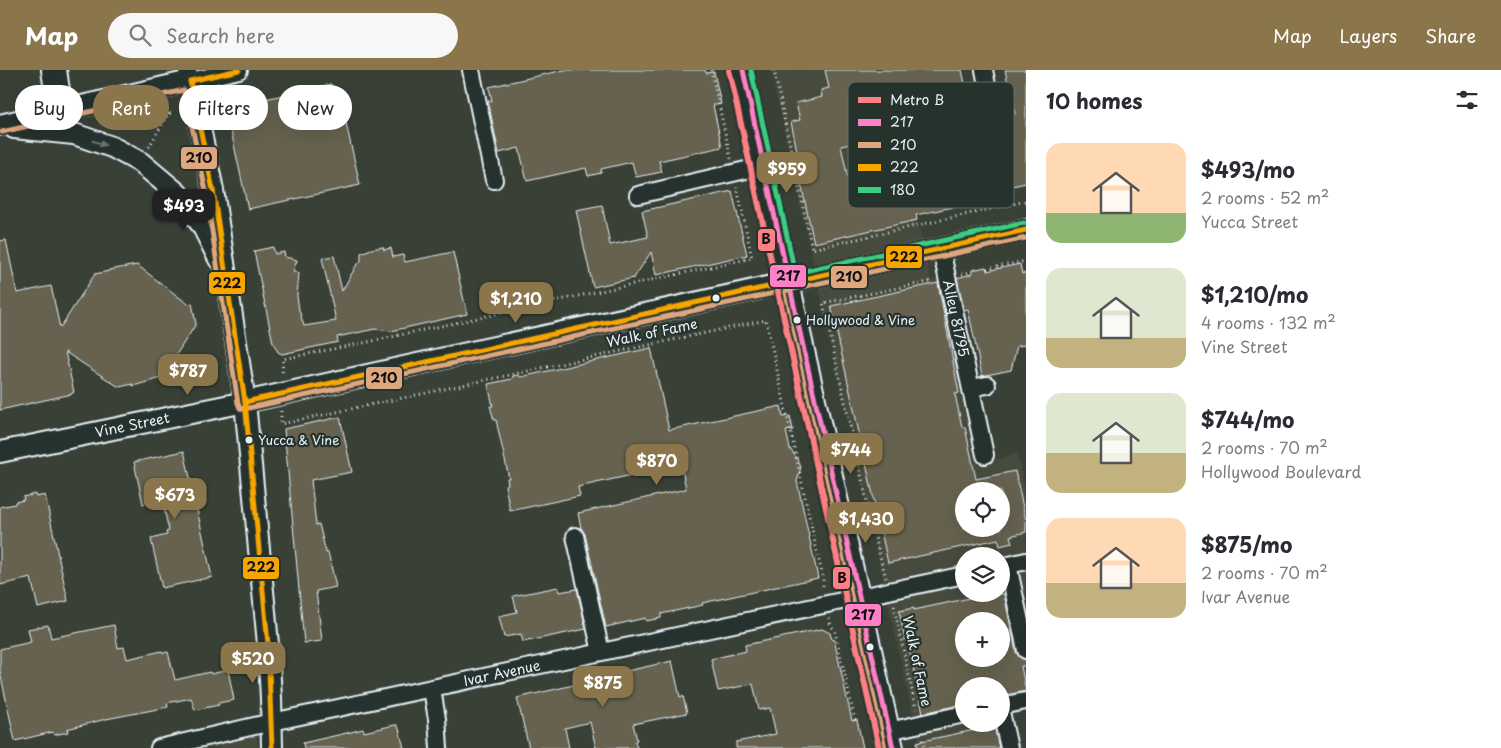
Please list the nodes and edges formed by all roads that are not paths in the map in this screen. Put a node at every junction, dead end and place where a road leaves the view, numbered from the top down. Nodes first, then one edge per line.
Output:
1 (54, 70) edge
2 (239, 70) edge
3 (471, 70) edge
4 (743, 70) edge
5 (188, 76) edge
6 (56, 85) edge
7 (83, 105) edge
8 (15, 122) edge
9 (0, 126) edge
10 (764, 166) junction
11 (494, 180) dead end
12 (638, 195) dead end
13 (1026, 230) edge
14 (940, 249) junction
15 (788, 282) junction
16 (230, 300) junction
17 (245, 402) junction
18 (0, 452) edge
19 (985, 455) dead end
20 (575, 536) dead end
21 (1026, 561) edge
22 (1010, 565) edge
23 (955, 577) edge
24 (1010, 586) edge
25 (860, 597) junction
26 (1026, 650) edge
27 (601, 652) junction
28 (432, 689) junction
29 (1026, 701) edge
30 (1010, 704) edge
31 (955, 717) edge
32 (272, 722) junction
33 (1005, 732) edge
34 (891, 739) edge
35 (159, 748) edge
36 (272, 748) edge
37 (439, 748) edge
38 (1009, 748) edge

1 - 6 highway
2 - 5 street
3 - 11 street
4 - 10 main road
5 - 7 main road
5 - 16 main road
8 - 9 main road
9 -> 16 main road
10 - 12 street
10 - 15 main road
13 - 14 main road, Vine Street
14 - 15 main road, Vine Street
14 - 19 street, Alley 81795
15 - 17 main road, Vine Street
15 - 25 main road
16 - 17 main road
17 - 18 main road, Vine Street
17 - 32 main road
20 - 27 street
21 - 22 street
23 - 25 street, Ivar Avenue
24 - 26 street
25 - 27 street, Ivar Avenue
25 - 34 main road
27 - 28 street, Ivar Avenue
28 - 32 street, Ivar Avenue
28 - 37 street
29 - 30 street
31 - 34 street
32 - 35 street, Ivar Avenue
32 - 36 main road
33 - 38 street

